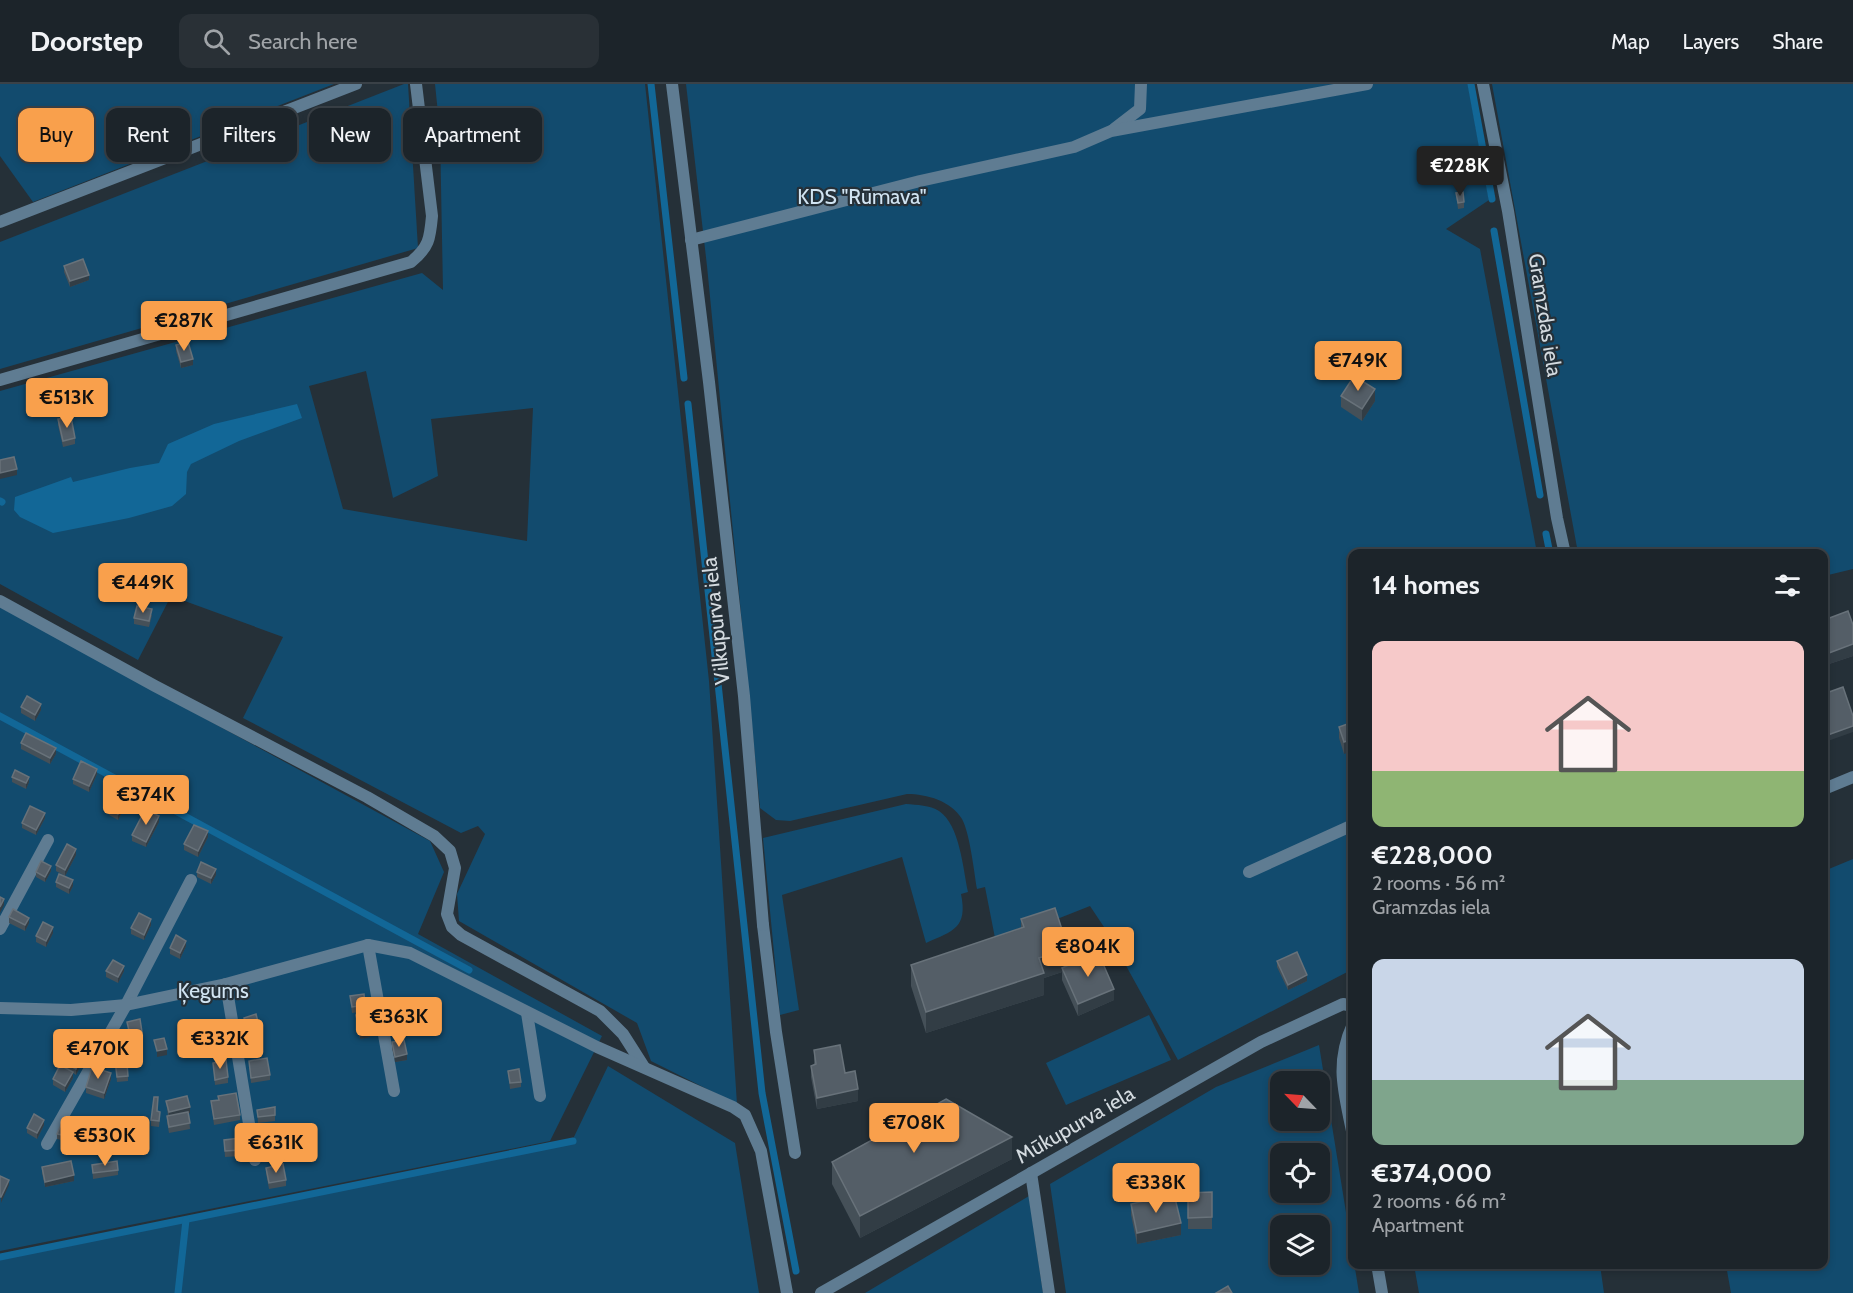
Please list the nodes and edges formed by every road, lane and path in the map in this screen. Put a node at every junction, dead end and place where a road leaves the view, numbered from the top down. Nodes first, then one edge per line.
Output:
1 (356, 84) edge
2 (416, 84) edge
3 (672, 84) edge
4 (1141, 84) edge
5 (1367, 84) edge
6 (1483, 84) edge
7 (1111, 131) junction
8 (0, 222) edge
9 (692, 240) junction
10 (0, 380) edge
11 (1563, 549) edge
12 (0, 601) edge
13 (1853, 777) edge
14 (1828, 787) edge
15 (1348, 827) edge
16 (48, 840) dead end
17 (1249, 872) dead end
18 (191, 880) dead end
19 (0, 929) edge
20 (368, 945) junction
21 (226, 984) junction
22 (126, 1005) junction
23 (1348, 1005) edge
24 (0, 1008) edge
25 (527, 1013) junction
26 (1348, 1035) edge
27 (644, 1067) junction
28 (394, 1091) dead end
29 (540, 1096) dead end
30 (1348, 1110) edge
31 (46, 1143) dead end
32 (795, 1153) dead end
33 (255, 1160) dead end
34 (1031, 1173) junction
35 (1378, 1269) edge
36 (787, 1293) edge
37 (821, 1293) edge
38 (1049, 1293) edge
39 (1382, 1293) edge

1 - 8 street
2 - 10 street
3 - 9 street, Vilkupurva iela
4 - 7 street
5 - 7 street
6 - 11 street, Gramzdas iela
7 - 9 street
9 - 32 street, Vilkupurva iela
12 - 27 street
13 - 14 street
15 - 17 street
16 - 19 street
18 - 22 street
20 - 21 street
20 - 25 street
20 - 28 street
21 - 22 street
21 - 33 street
22 - 24 street
22 - 31 street
23 - 34 street, Mūkupurva iela
25 - 27 street
25 - 29 street
26 - 30 street
27 - 36 street
34 - 37 street, Mūkupurva iela
34 - 38 street
35 - 39 street

